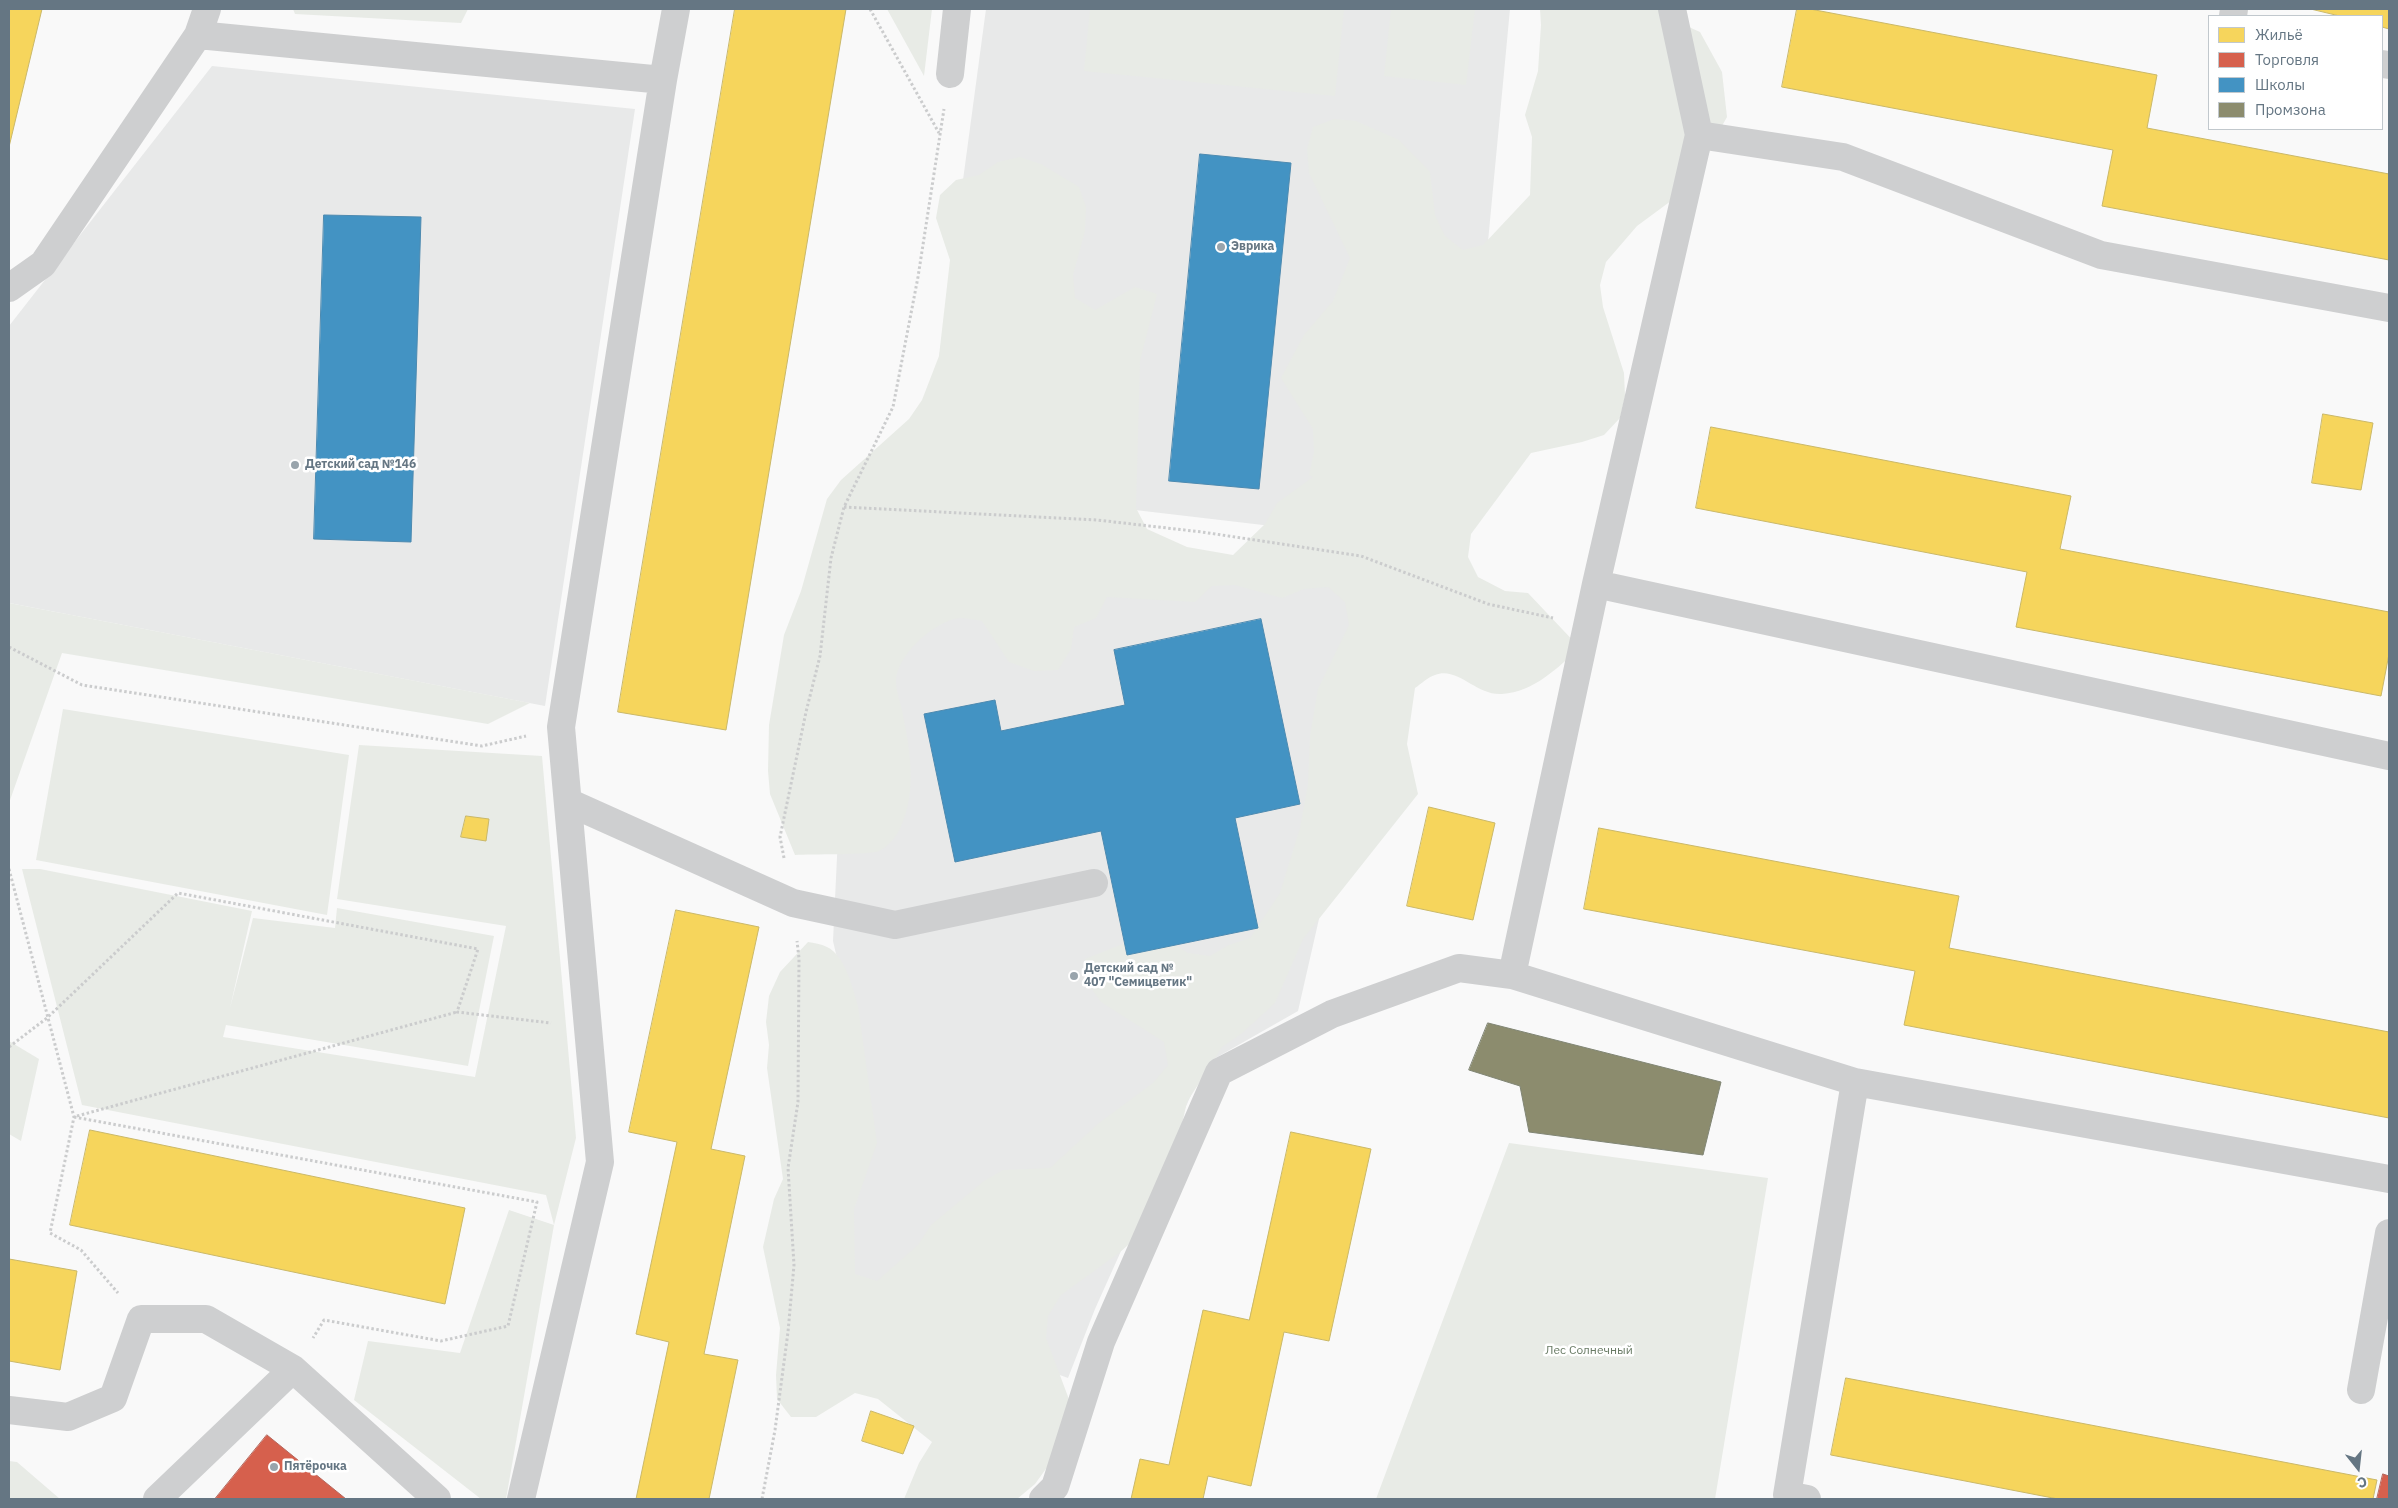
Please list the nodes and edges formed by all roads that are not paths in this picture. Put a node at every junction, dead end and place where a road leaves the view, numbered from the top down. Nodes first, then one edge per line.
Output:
1 (207, 9) edge
2 (676, 9) edge
3 (956, 9) edge
4 (1672, 9) edge
5 (198, 35) junction
6 (950, 74) road end
7 (663, 80) junction
8 (1698, 136) junction
9 (9, 288) edge
10 (2389, 308) edge
11 (1596, 584) junction
12 (2389, 756) edge
13 (568, 802) junction
14 (1094, 883) dead end
15 (1512, 975) junction
16 (1855, 1082) junction
17 (2389, 1179) edge
18 (2389, 1233) edge
19 (292, 1369) junction
20 (2361, 1390) dead end
21 (9, 1410) edge
22 (157, 1499) edge
23 (438, 1499) edge
24 (521, 1499) edge
25 (1043, 1499) edge
26 (1807, 1499) edge

1 - 5 lane
2 - 7 lane
3 - 6 lane
4 - 8 lane
5 - 7 lane
5 - 9 lane
7 - 13 lane
8 - 10 lane
8 - 11 lane
11 - 12 lane
11 - 15 lane
13 - 14 lane
13 - 24 lane
15 - 16 lane
15 - 25 lane
16 - 17 lane
16 - 26 lane
18 - 20 lane
19 - 21 lane
19 - 22 lane
19 - 23 lane

